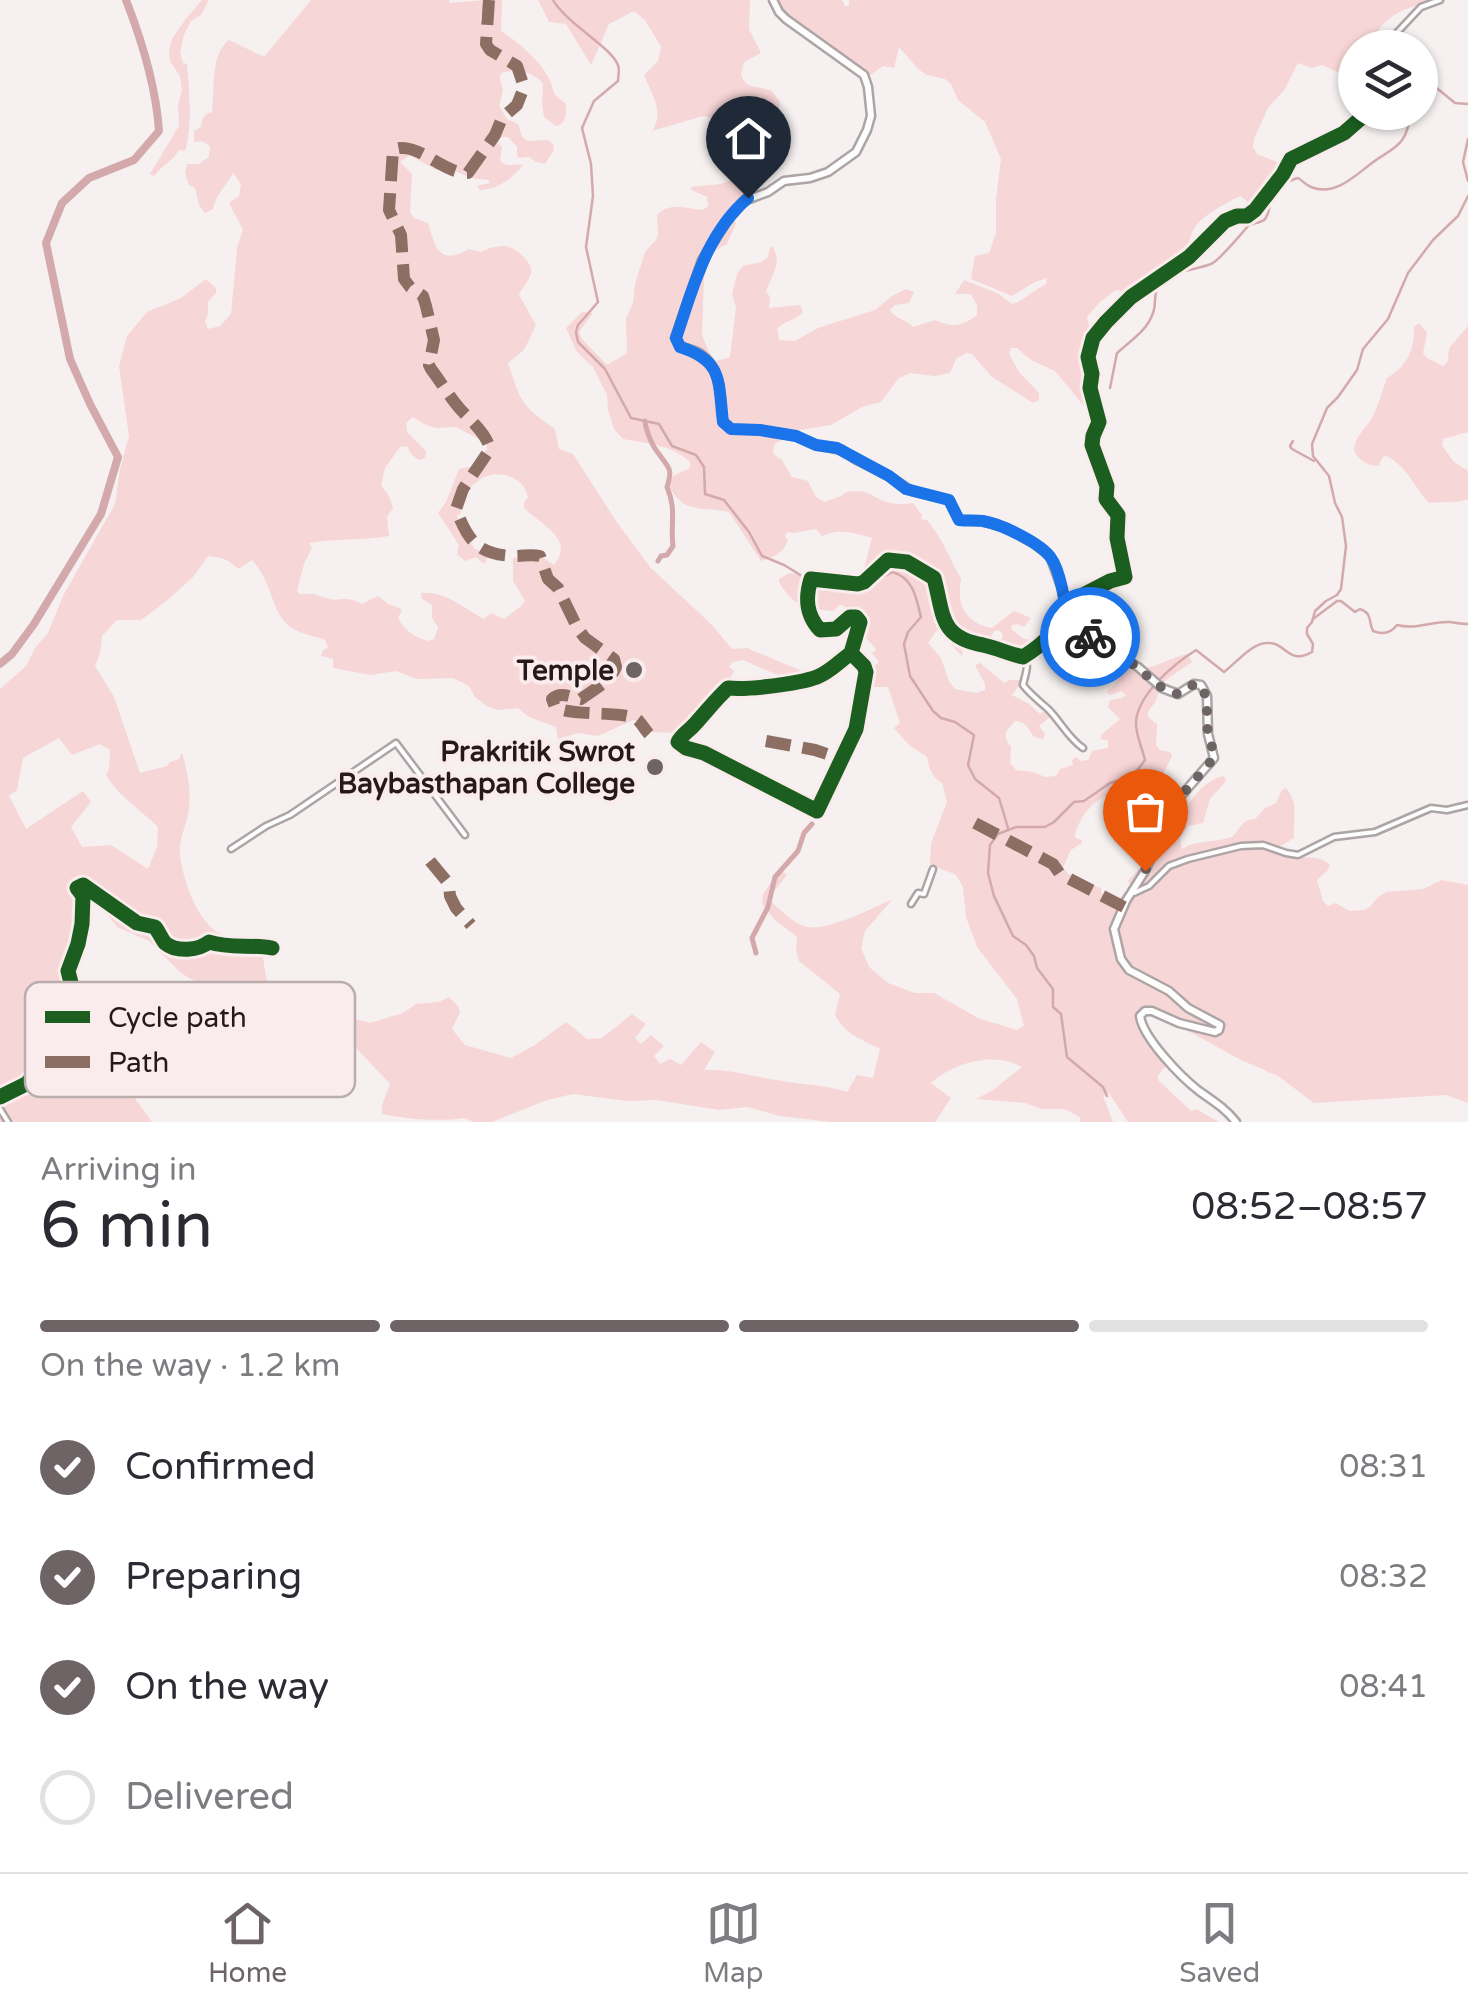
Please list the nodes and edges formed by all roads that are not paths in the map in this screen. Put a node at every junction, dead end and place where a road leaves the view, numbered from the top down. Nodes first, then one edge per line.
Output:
1 (773, 0) edge
2 (1440, 0) edge
3 (1400, 30) edge
4 (1347, 130) edge
5 (1064, 605) junction
6 (1047, 638) junction
7 (1082, 638) junction
8 (851, 654) junction
9 (1024, 656) junction
10 (1083, 748) dead end
11 (1468, 805) edge
12 (464, 835) dead end
13 (230, 849) dead end
14 (933, 869) dead end
15 (1130, 895) junction
16 (912, 904) dead end
17 (272, 948) dead end
18 (71, 982) edge
19 (25, 1084) edge
20 (0, 1097) edge
21 (0, 1109) edge
22 (8, 1122) edge
23 (1236, 1122) edge

1 - 5 main road
2 - 3 street
4 - 5 street
5 - 6 street
5 - 7 main road
6 - 7 street
6 - 9 street
7 - 15 main road
8 - 8 street
8 - 9 street
9 - 10 street
11 - 15 street
12 - 13 street
14 - 16 street
15 - 23 main road
17 - 18 street
19 - 20 street
21 - 22 street

